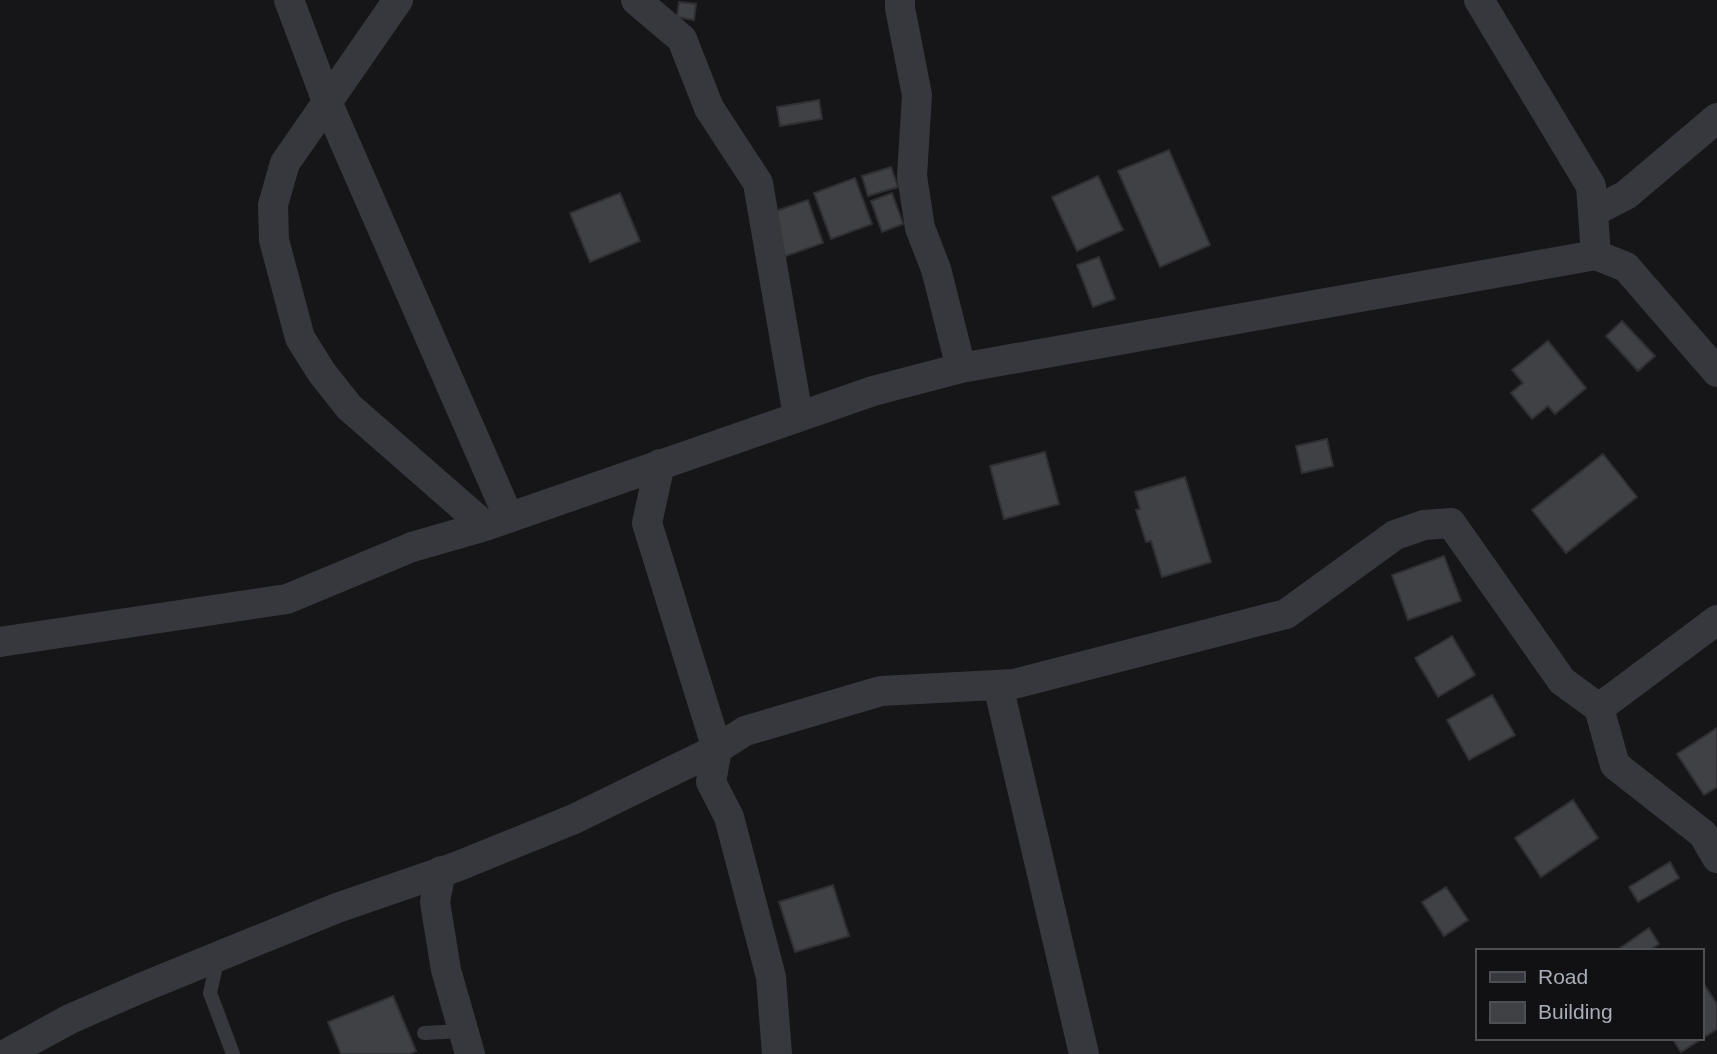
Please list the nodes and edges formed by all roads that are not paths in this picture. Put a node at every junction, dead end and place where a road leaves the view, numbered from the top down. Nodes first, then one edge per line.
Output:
1 (289, 0) edge
2 (398, 0) edge
3 (636, 0) edge
4 (900, 0) edge
5 (1479, 0) edge
6 (328, 104) junction
7 (1717, 118) edge
8 (1593, 212) junction
9 (1596, 255) junction
10 (961, 369) junction
11 (1717, 372) edge
12 (798, 416) junction
13 (660, 464) junction
14 (497, 522) junction
15 (1717, 620) edge
16 (0, 642) edge
17 (998, 685) junction
18 (1599, 708) junction
19 (717, 750) junction
20 (1717, 858) edge
21 (441, 872) junction
22 (219, 956) junction
23 (425, 1033) dead end
24 (467, 1042) edge
25 (6, 1054) edge
26 (233, 1054) edge
27 (777, 1054) edge
28 (1084, 1054) edge

1 - 6 street
2 - 6 street
3 - 12 street
4 - 10 street
5 - 8 street
6 - 14 street
6 - 14 street
7 - 8 street
8 - 9 street
9 - 10 street
9 - 11 street
10 - 12 street
12 - 13 street
13 - 14 street
13 - 19 street
14 - 16 street
15 - 18 street
17 - 18 street
17 - 19 street
17 - 28 street
18 - 20 street
19 - 21 street
19 - 27 street
21 - 22 street
21 - 24 street
22 - 25 street
22 - 26 lane
23 - 24 lane

